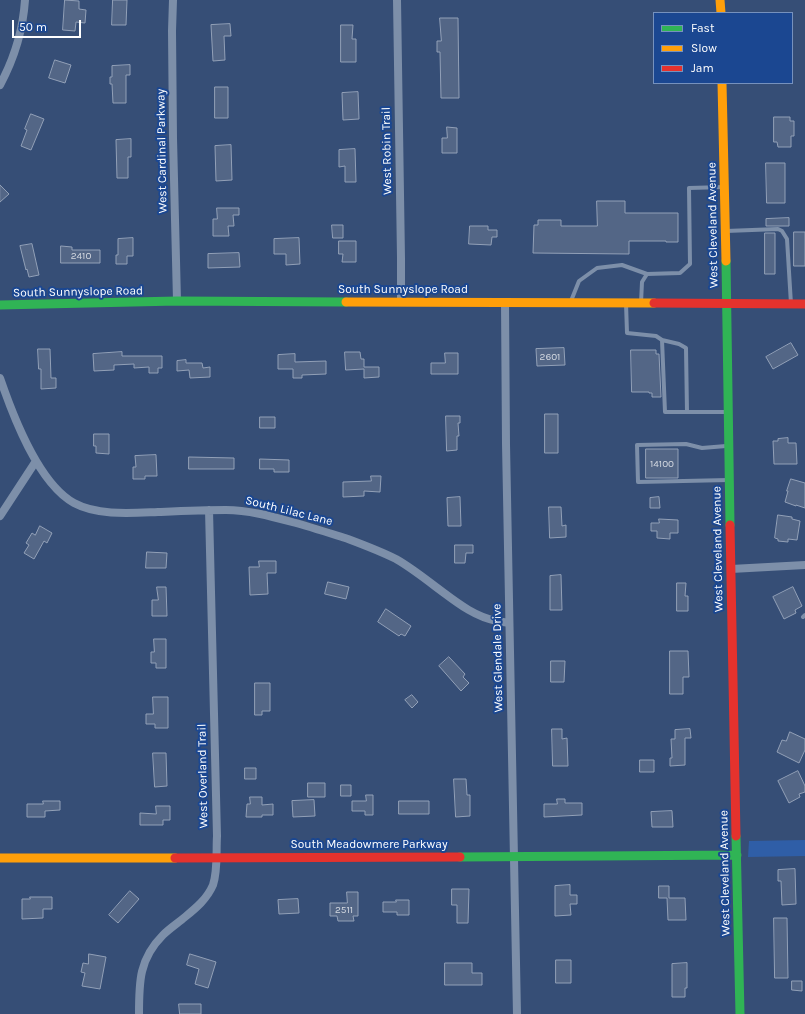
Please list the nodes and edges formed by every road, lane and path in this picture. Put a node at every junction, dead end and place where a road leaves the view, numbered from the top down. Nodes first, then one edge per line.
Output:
1 (25, 0) edge
2 (173, 0) edge
3 (397, 0) edge
4 (720, 0) edge
5 (721, 12) edge
6 (722, 84) edge
7 (0, 85) edge
8 (724, 187) junction
9 (726, 231) junction
10 (647, 274) junction
11 (176, 302) junction
12 (401, 302) junction
13 (505, 302) junction
14 (570, 303) junction
15 (626, 303) junction
16 (641, 303) junction
17 (727, 304) junction
18 (791, 304) junction
19 (805, 304) edge
20 (0, 305) edge
21 (662, 340) junction
22 (0, 378) edge
23 (687, 412) junction
24 (728, 412) junction
25 (728, 446) junction
26 (36, 461) junction
27 (729, 480) junction
28 (209, 510) junction
29 (0, 516) edge
30 (805, 565) edge
31 (731, 570) junction
32 (509, 622) junction
33 (514, 855) junction
34 (737, 855) junction
35 (0, 858) edge
36 (216, 858) junction
37 (139, 1014) edge
38 (517, 1014) edge
39 (740, 1014) edge

1 - 7 street
2 - 11 street, West Cardinal Parkway
3 - 12 street, West Robin Trail
4 - 5 street
6 - 8 street, West Cleveland Avenue
8 - 9 street, West Cleveland Avenue
8 - 10 lane
9 - 17 street, West Cleveland Avenue
9 - 18 lane
10 - 14 lane
10 - 16 lane
11 - 12 street, South Sunnyslope Road
11 - 20 street, South Sunnyslope Road
12 - 13 street, South Sunnyslope Road
13 - 14 street, South Sunnyslope Road
13 - 32 street, West Glendale Drive
14 - 15 street, South Sunnyslope Road
15 - 16 street, South Sunnyslope Road
15 - 21 lane
16 - 17 street, South Sunnyslope Road
17 - 18 street, South Sunnyslope Road
17 - 24 street, West Cleveland Avenue
18 - 19 street, South Sunnyslope Road
21 - 23 lane
21 - 23 lane
22 - 26 street, South Lilac Lane
23 - 24 lane
24 - 25 street, West Cleveland Avenue
25 - 27 street, West Cleveland Avenue
25 - 27 lane
26 - 28 street, South Lilac Lane
26 - 29 street
27 - 31 street, West Cleveland Avenue
28 - 32 street, South Lilac Lane
28 - 36 street, West Overland Trail
30 - 31 street
31 - 34 street, West Cleveland Avenue
32 - 33 street, West Glendale Drive
33 - 34 street, South Meadowmere Parkway
33 - 36 street, South Meadowmere Parkway
33 - 38 street, West Glendale Drive
34 - 39 street, West Cleveland Avenue
35 - 36 street, South Meadowmere Parkway
36 - 37 street, West Overland Trail

